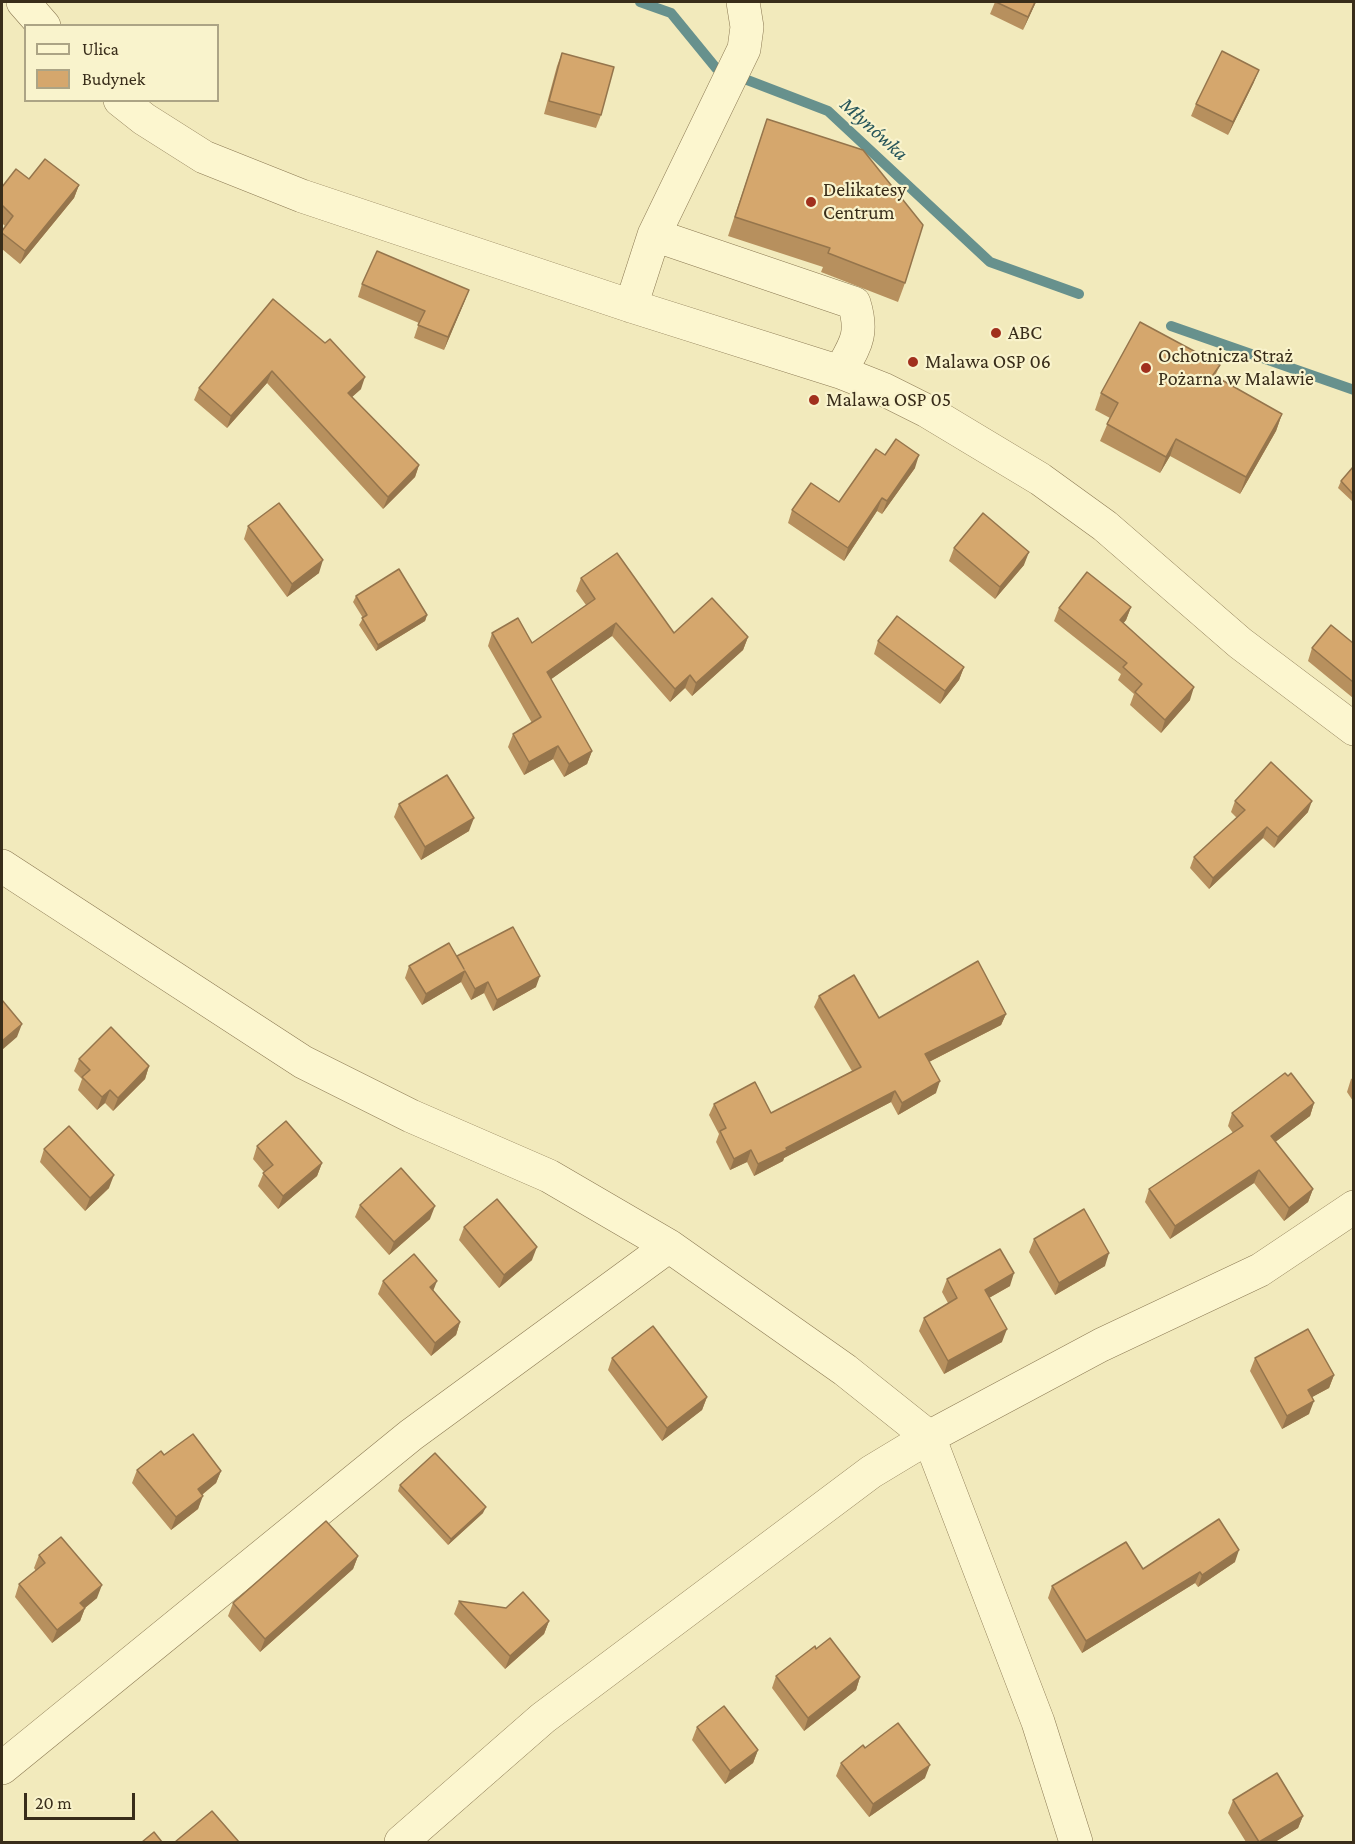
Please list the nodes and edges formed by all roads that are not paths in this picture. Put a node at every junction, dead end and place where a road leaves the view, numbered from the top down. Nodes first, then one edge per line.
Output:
1 (23, 2) edge
2 (742, 2) edge
3 (42, 24) edge
4 (123, 102) edge
5 (654, 235) junction
6 (631, 306) junction
7 (840, 372) junction
8 (1353, 729) edge
9 (2, 866) edge
10 (1353, 1207) edge
11 (669, 1246) junction
12 (929, 1437) junction
13 (2, 1768) edge
14 (401, 1842) edge
15 (1076, 1842) edge

1 - 3 street
2 - 5 street
4 - 6 street
5 - 6 street
5 - 7 street
6 - 7 street
7 - 8 street
9 - 11 street
10 - 12 street
11 - 12 street
11 - 13 street
12 - 14 street
12 - 15 street

